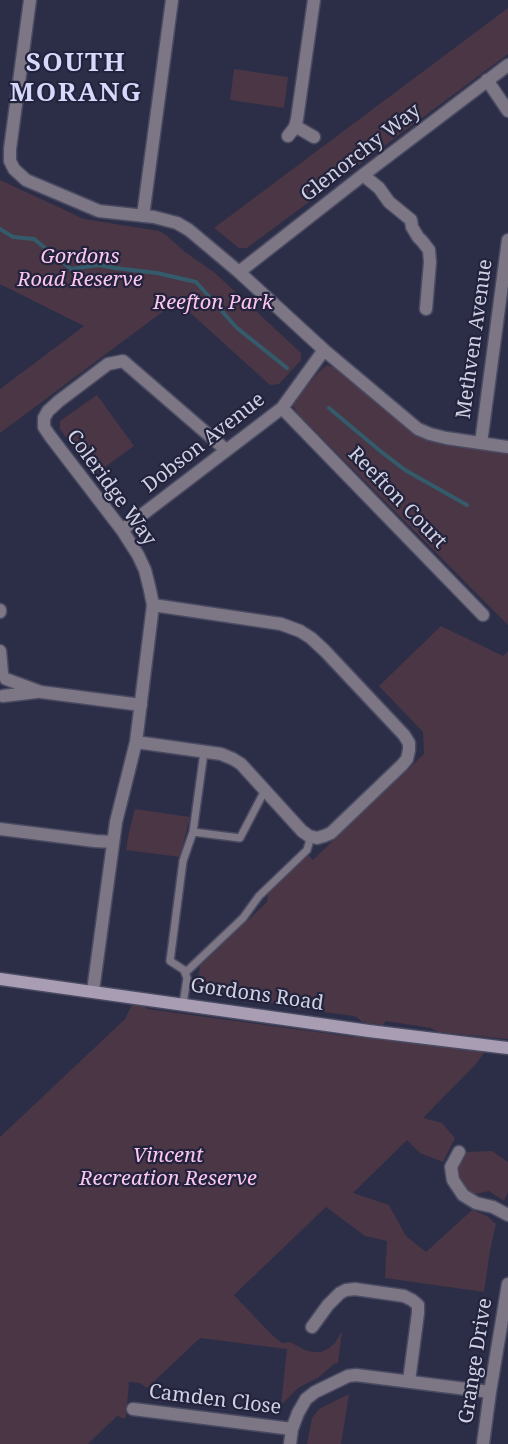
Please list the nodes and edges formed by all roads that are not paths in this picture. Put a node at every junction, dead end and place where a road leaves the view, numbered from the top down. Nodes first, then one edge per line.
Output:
1 (30, 0) edge
2 (172, 0) edge
3 (314, 0) edge
4 (508, 65) edge
5 (487, 80) junction
6 (508, 111) edge
7 (314, 137) dead end
8 (363, 175) junction
9 (144, 216) junction
10 (508, 240) edge
11 (239, 272) junction
12 (426, 309) dead end
13 (324, 350) junction
14 (282, 408) junction
15 (481, 443) junction
16 (508, 447) edge
17 (226, 450) junction
18 (122, 530) junction
19 (153, 605) junction
20 (483, 615) dead end
21 (0, 651) edge
22 (3, 674) edge
23 (41, 692) junction
24 (2, 698) edge
25 (141, 705) junction
26 (136, 742) junction
27 (204, 752) junction
28 (265, 790) junction
29 (0, 829) edge
30 (193, 832) junction
31 (311, 837) junction
32 (113, 842) junction
33 (185, 974) junction
34 (0, 979) edge
35 (93, 991) junction
36 (183, 1004) junction
37 (508, 1048) edge
38 (459, 1152) dead end
39 (508, 1215) edge
40 (508, 1284) edge
41 (312, 1327) dead end
42 (504, 1335) edge
43 (409, 1382) junction
44 (490, 1392) junction
45 (134, 1409) dead end
46 (291, 1429) junction
47 (290, 1444) edge
48 (483, 1444) edge

1 - 9 street
2 - 9 street
3 - 7 street
4 - 5 street, Glenorchy Way
5 - 6 street
5 - 8 street, Glenorchy Way
8 - 11 street, Glenorchy Way
8 - 12 street
9 - 11 street
10 - 15 street, Methven Avenue
11 - 13 street
13 - 14 street, Dobson Avenue
13 - 15 street
14 - 17 street, Dobson Avenue
14 - 20 street, Reefton Court
15 - 16 street
17 - 18 street, Dobson Avenue
17 - 18 street, Coleridge Way
18 - 19 street, Coleridge Way
19 - 25 street, Coleridge Way
19 - 31 street
21 - 22 street
22 - 23 street
22 - 24 street
23 - 24 street
23 - 25 street
25 - 26 street, Coleridge Way
26 - 27 street
26 - 32 street, Coleridge Way
27 - 28 street
27 - 30 lane
28 - 30 lane
28 - 31 street
29 - 32 street
30 - 33 lane
31 - 33 lane
32 - 35 street, Coleridge Way
33 - 36 lane
34 - 35 street, Gordons Road
35 - 36 street, Gordons Road
36 - 37 street, Gordons Road
38 - 39 street
40 - 42 street, Grange Drive
41 - 43 street
42 - 44 street, Grange Drive
43 - 44 street
43 - 46 street
44 - 48 street, Grange Drive
45 - 46 street, Camden Close
46 - 47 street

